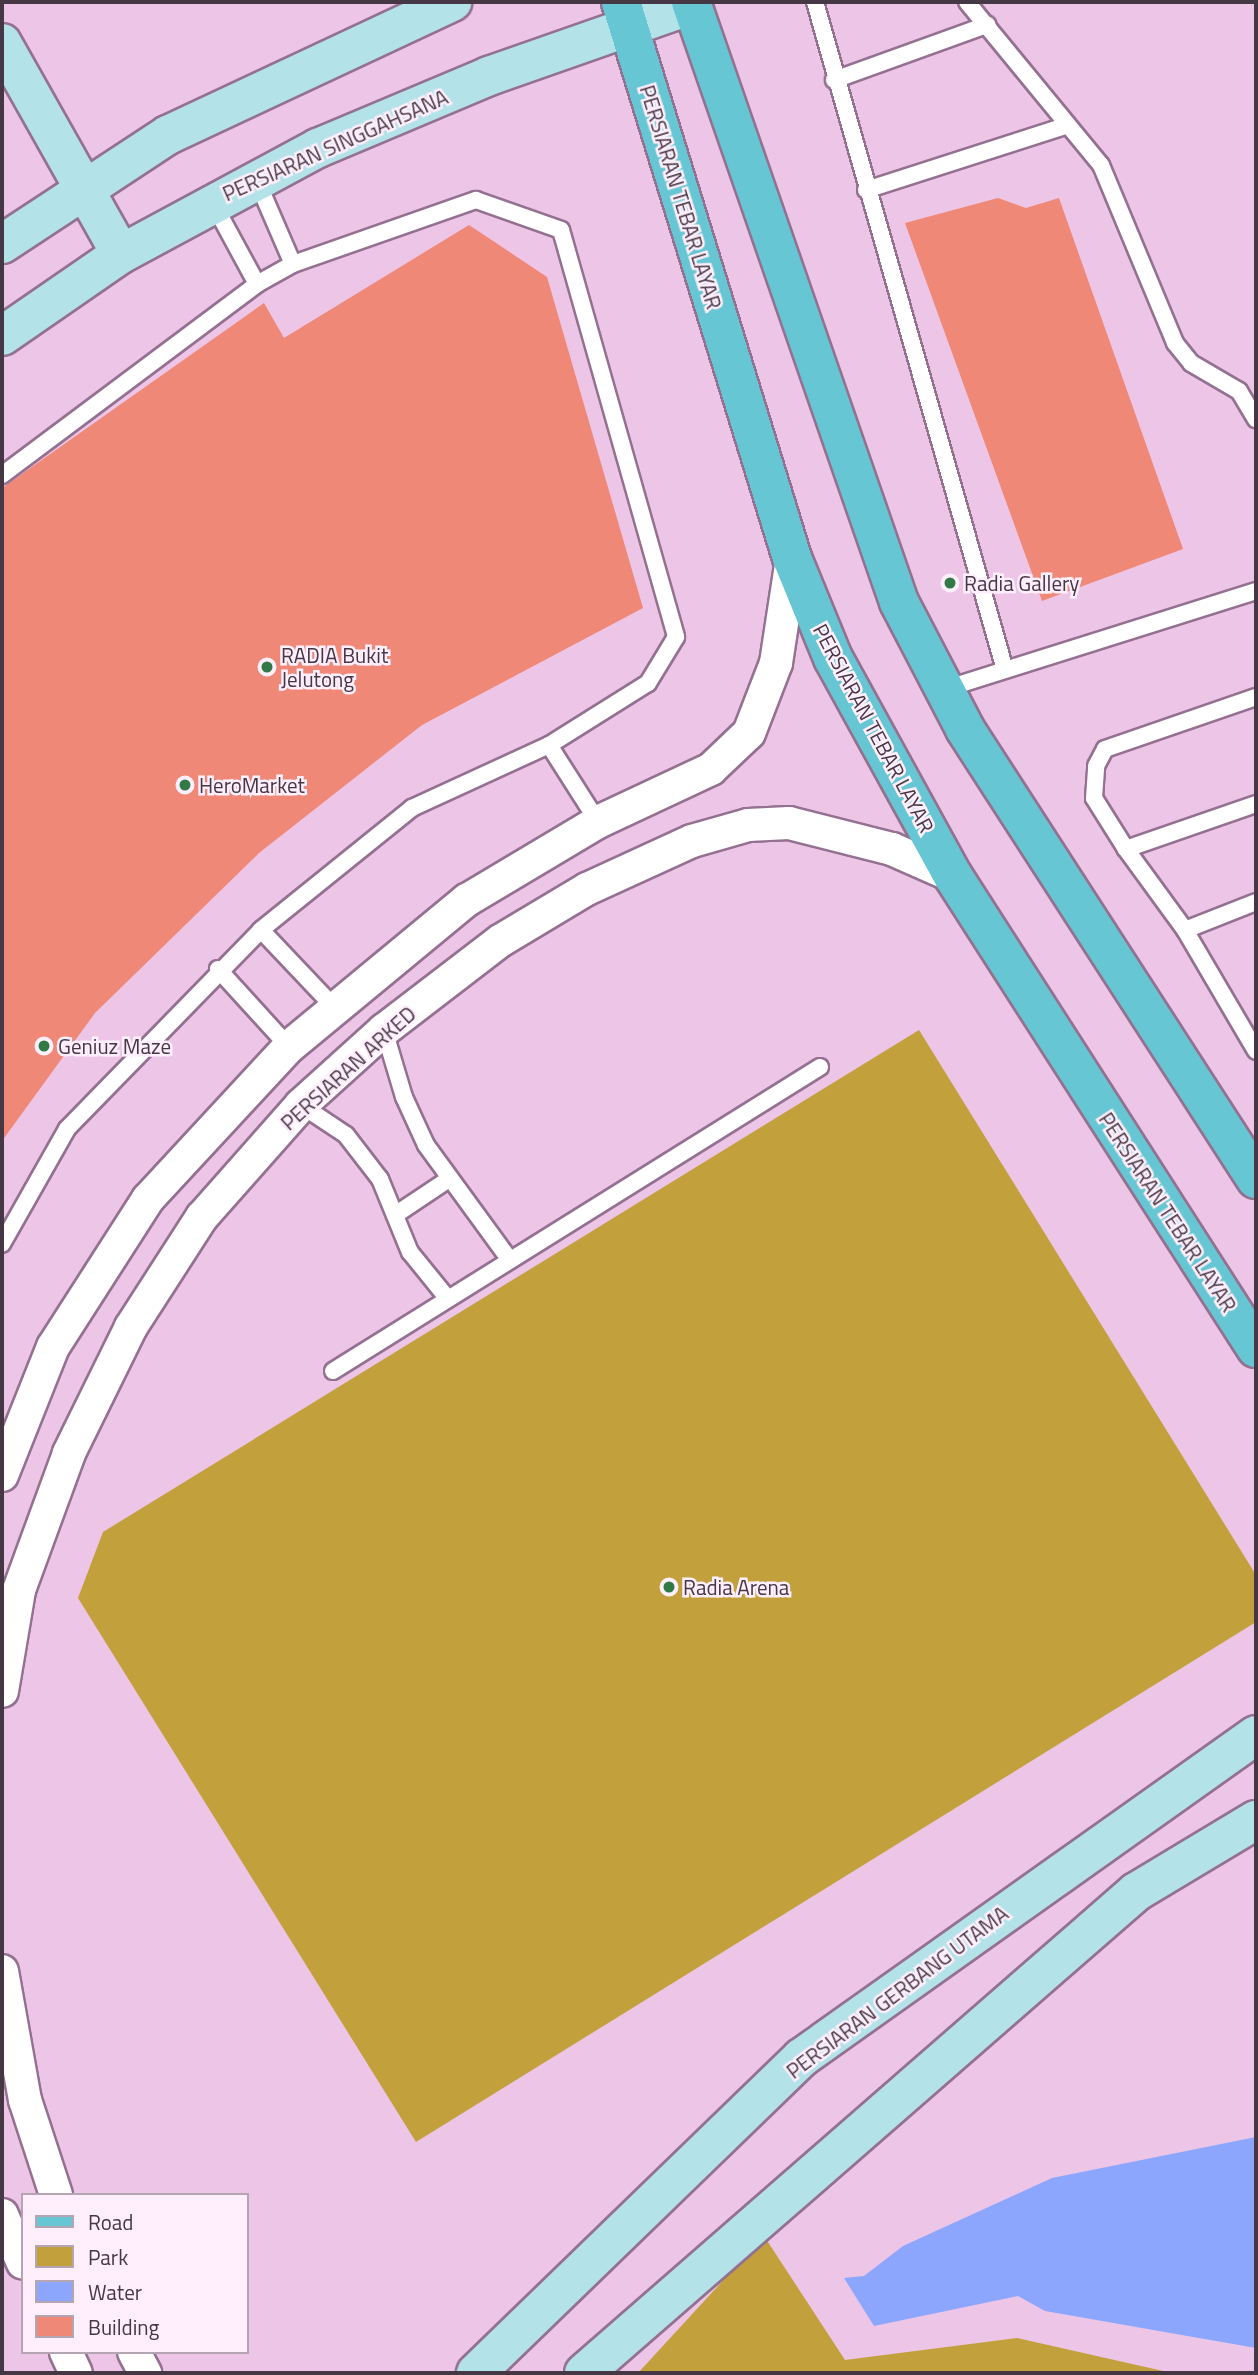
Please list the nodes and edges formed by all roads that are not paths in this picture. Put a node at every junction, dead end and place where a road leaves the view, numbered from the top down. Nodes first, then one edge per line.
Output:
1 (452, 2) edge
2 (816, 2) edge
3 (967, 2) edge
4 (692, 3) edge
5 (625, 13) edge
6 (987, 25) junction
7 (2, 43) edge
8 (834, 80) junction
9 (1068, 125) junction
10 (256, 179) junction
11 (84, 187) junction
12 (866, 190) junction
13 (212, 201) junction
14 (2, 244) edge
15 (121, 254) junction
16 (293, 264) junction
17 (257, 284) junction
18 (2, 336) edge
19 (1256, 419) edge
20 (2, 475) edge
21 (792, 558) junction
22 (1256, 591) edge
23 (1005, 670) junction
24 (943, 690) junction
25 (1256, 697) edge
26 (550, 745) junction
27 (1256, 804) edge
28 (598, 822) junction
29 (1126, 849) junction
30 (953, 876) junction
31 (1256, 902) edge
32 (261, 930) junction
33 (1185, 930) junction
34 (218, 969) junction
35 (334, 1007) junction
36 (384, 1030) junction
37 (1254, 1042) edge
38 (289, 1047) junction
39 (820, 1067) dead end
40 (300, 1105) junction
41 (449, 1179) junction
42 (1256, 1180) edge
43 (395, 1215) junction
44 (2, 1244) edge
45 (510, 1260) junction
46 (448, 1299) junction
47 (1256, 1348) edge
48 (333, 1371) dead end
49 (2, 1475) edge
50 (2, 1692) edge
51 (1256, 1735) edge
52 (1256, 1820) edge
53 (2, 1973) edge
54 (55, 2193) edge
55 (2, 2215) edge
56 (21, 2258) edge
57 (67, 2354) edge
58 (135, 2354) edge
59 (76, 2373) edge
60 (145, 2373) edge
61 (477, 2373) edge
62 (584, 2373) edge

1 - 11 main road
2 - 8 lane
3 - 6 lane
4 - 5 main road, PERSIARAN SINGGAHSANA
4 - 24 main road
5 - 10 main road, PERSIARAN SINGGAHSANA
5 - 21 main road, PERSIARAN TEBAR LAYAR
6 - 8 lane
6 - 9 lane
7 - 11 main road
8 - 12 lane
9 - 12 lane
9 - 19 lane
10 - 13 main road, PERSIARAN SINGGAHSANA
10 - 16 lane
11 - 14 main road
11 - 15 main road
12 - 23 lane
13 - 15 main road, PERSIARAN SINGGAHSANA
13 - 17 lane
15 - 18 main road, PERSIARAN SINGGAHSANA
16 - 17 lane
16 - 26 lane
17 - 20 lane
21 - 28 street
21 - 30 main road, PERSIARAN TEBAR LAYAR
22 - 23 lane
23 - 24 lane
24 - 42 main road
25 - 29 lane
26 - 28 lane
26 - 32 lane
27 - 29 lane
28 - 35 street
29 - 33 lane
30 - 36 street, PERSIARAN ARKED
30 - 47 main road, PERSIARAN TEBAR LAYAR
31 - 33 lane
32 - 34 lane
32 - 35 lane
33 - 37 lane
34 - 38 lane
34 - 44 lane
35 - 38 street
36 - 40 street, PERSIARAN ARKED
36 - 41 lane
38 - 49 street
39 - 45 lane
40 - 43 lane
40 - 50 street, PERSIARAN ARKED
41 - 43 lane
41 - 45 lane
43 - 46 lane
45 - 46 lane
46 - 48 lane
51 - 61 main road, PERSIARAN GERBANG UTAMA
52 - 62 main road
53 - 54 street
55 - 56 street
57 - 59 street
58 - 60 street

